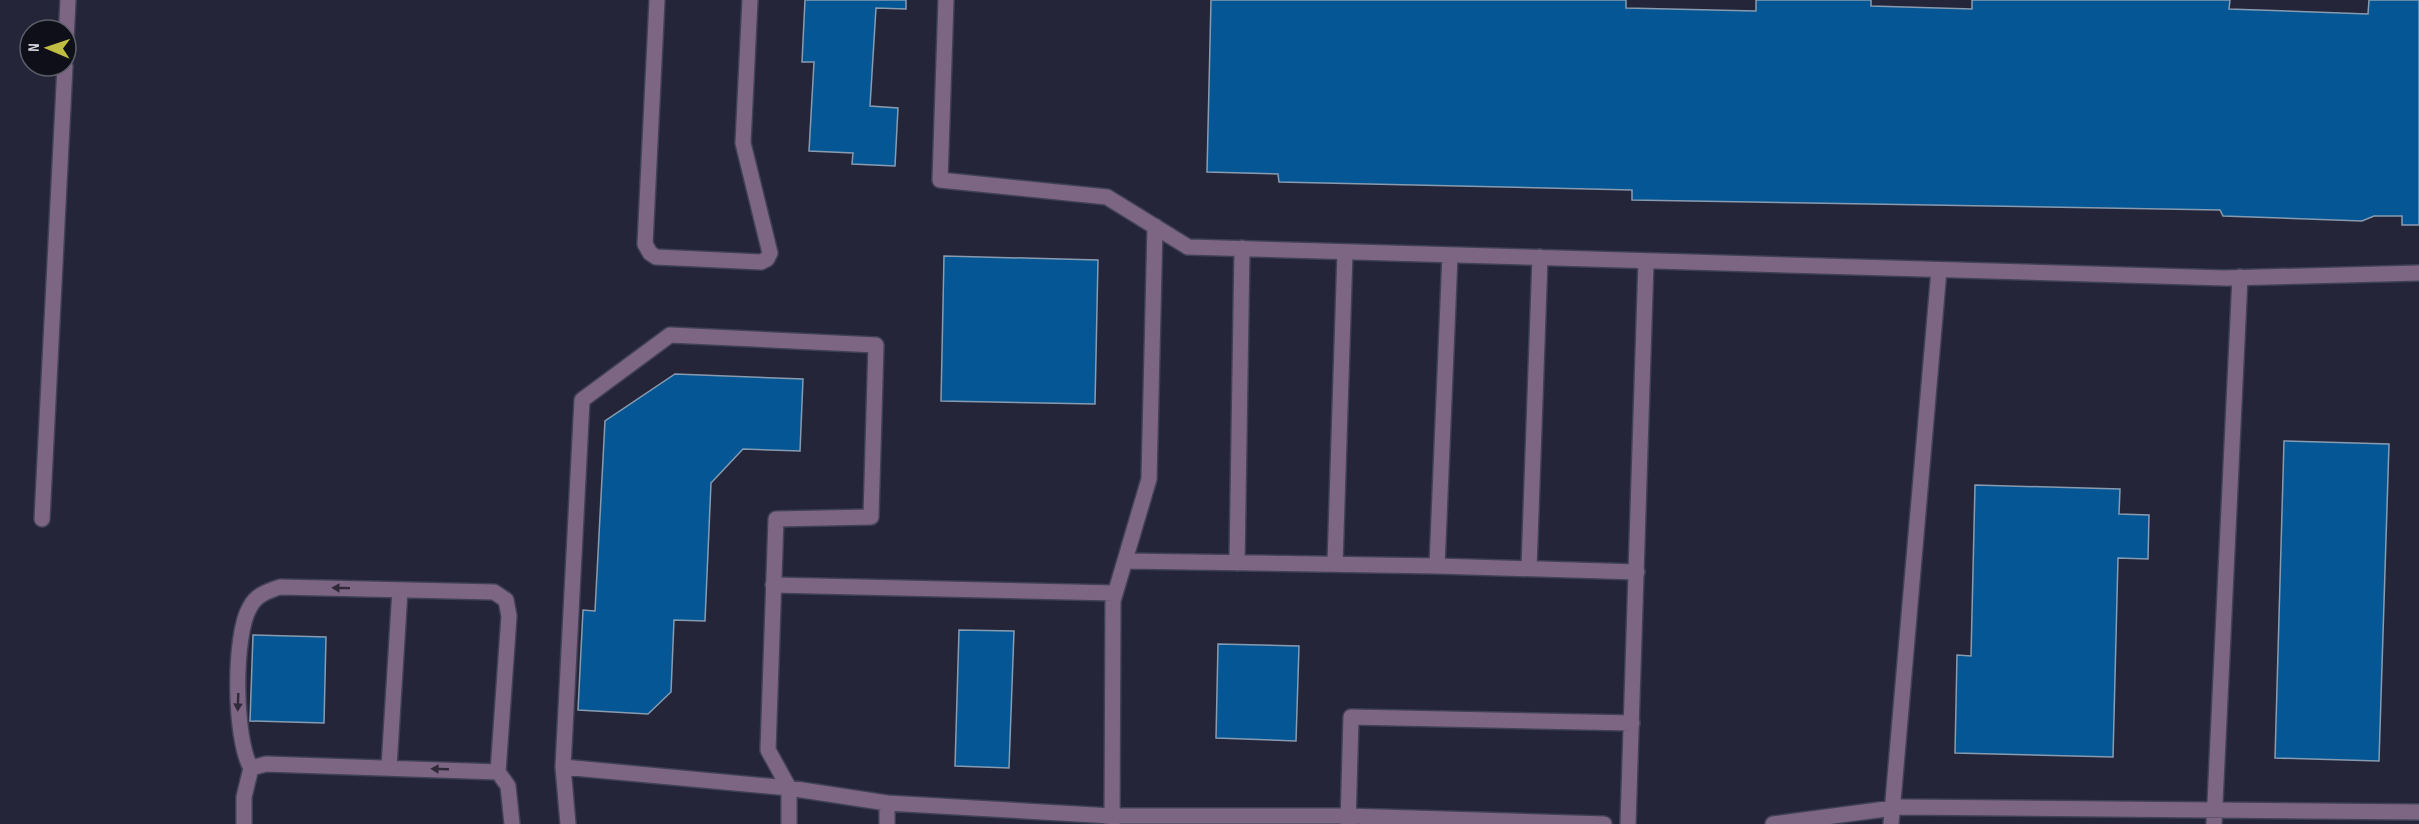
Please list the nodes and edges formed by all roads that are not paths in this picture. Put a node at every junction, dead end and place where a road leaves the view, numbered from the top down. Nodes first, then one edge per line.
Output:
1 (68, 0) edge
2 (657, 0) edge
3 (750, 0) edge
4 (946, 0) edge
5 (67, 18) edge
6 (64, 78) edge
7 (1155, 226) junction
8 (1242, 248) junction
9 (1345, 252) junction
10 (1449, 255) junction
11 (1540, 258) junction
12 (1646, 261) junction
13 (1939, 270) junction
14 (2419, 273) edge
15 (2240, 278) junction
16 (42, 519) dead end
17 (1125, 561) junction
18 (1237, 563) junction
19 (1335, 564) junction
20 (1437, 566) junction
21 (1529, 568) junction
22 (1637, 572) junction
23 (773, 585) junction
24 (400, 590) junction
25 (1115, 593) junction
26 (1632, 723) junction
27 (389, 767) junction
28 (563, 767) junction
29 (251, 768) junction
30 (498, 772) junction
31 (789, 788) junction
32 (887, 803) junction
33 (1893, 808) junction
34 (2419, 812) edge
35 (2215, 817) edge
36 (1112, 820) edge
37 (1348, 820) edge
38 (244, 824) edge
39 (512, 824) edge
40 (568, 824) edge
41 (789, 824) edge
42 (886, 824) edge
43 (1604, 824) edge
44 (1628, 824) edge
45 (1773, 824) edge
46 (1891, 824) edge

1 - 5 lane
2 - 3 lane
4 - 7 lane
6 - 16 lane
7 - 8 lane
7 - 17 lane
8 - 9 lane
8 - 18 lane
9 - 10 lane
9 - 19 lane
10 - 11 lane
10 - 20 lane
11 - 12 lane
11 - 21 lane
12 - 13 lane
12 - 22 lane
13 - 15 lane
13 - 33 lane
14 - 15 lane
15 - 35 lane
17 - 18 lane
17 - 25 lane
18 - 19 lane
19 - 20 lane
20 - 21 lane
21 - 22 lane
22 - 26 lane
23 - 25 lane
23 - 28 lane
23 - 31 lane
24 - 27 lane
24 -> 29 lane
24 - 30 lane
25 - 36 lane
26 - 37 lane
26 - 44 lane
27 - 29 lane
30 -> 27 lane
28 - 31 lane
28 - 40 lane
29 - 38 lane
30 - 39 lane
31 - 32 lane
31 - 41 lane
32 - 36 lane
32 - 42 lane
33 - 35 lane
33 - 45 lane
33 - 46 lane
34 - 35 lane
36 - 37 lane
37 - 43 lane

